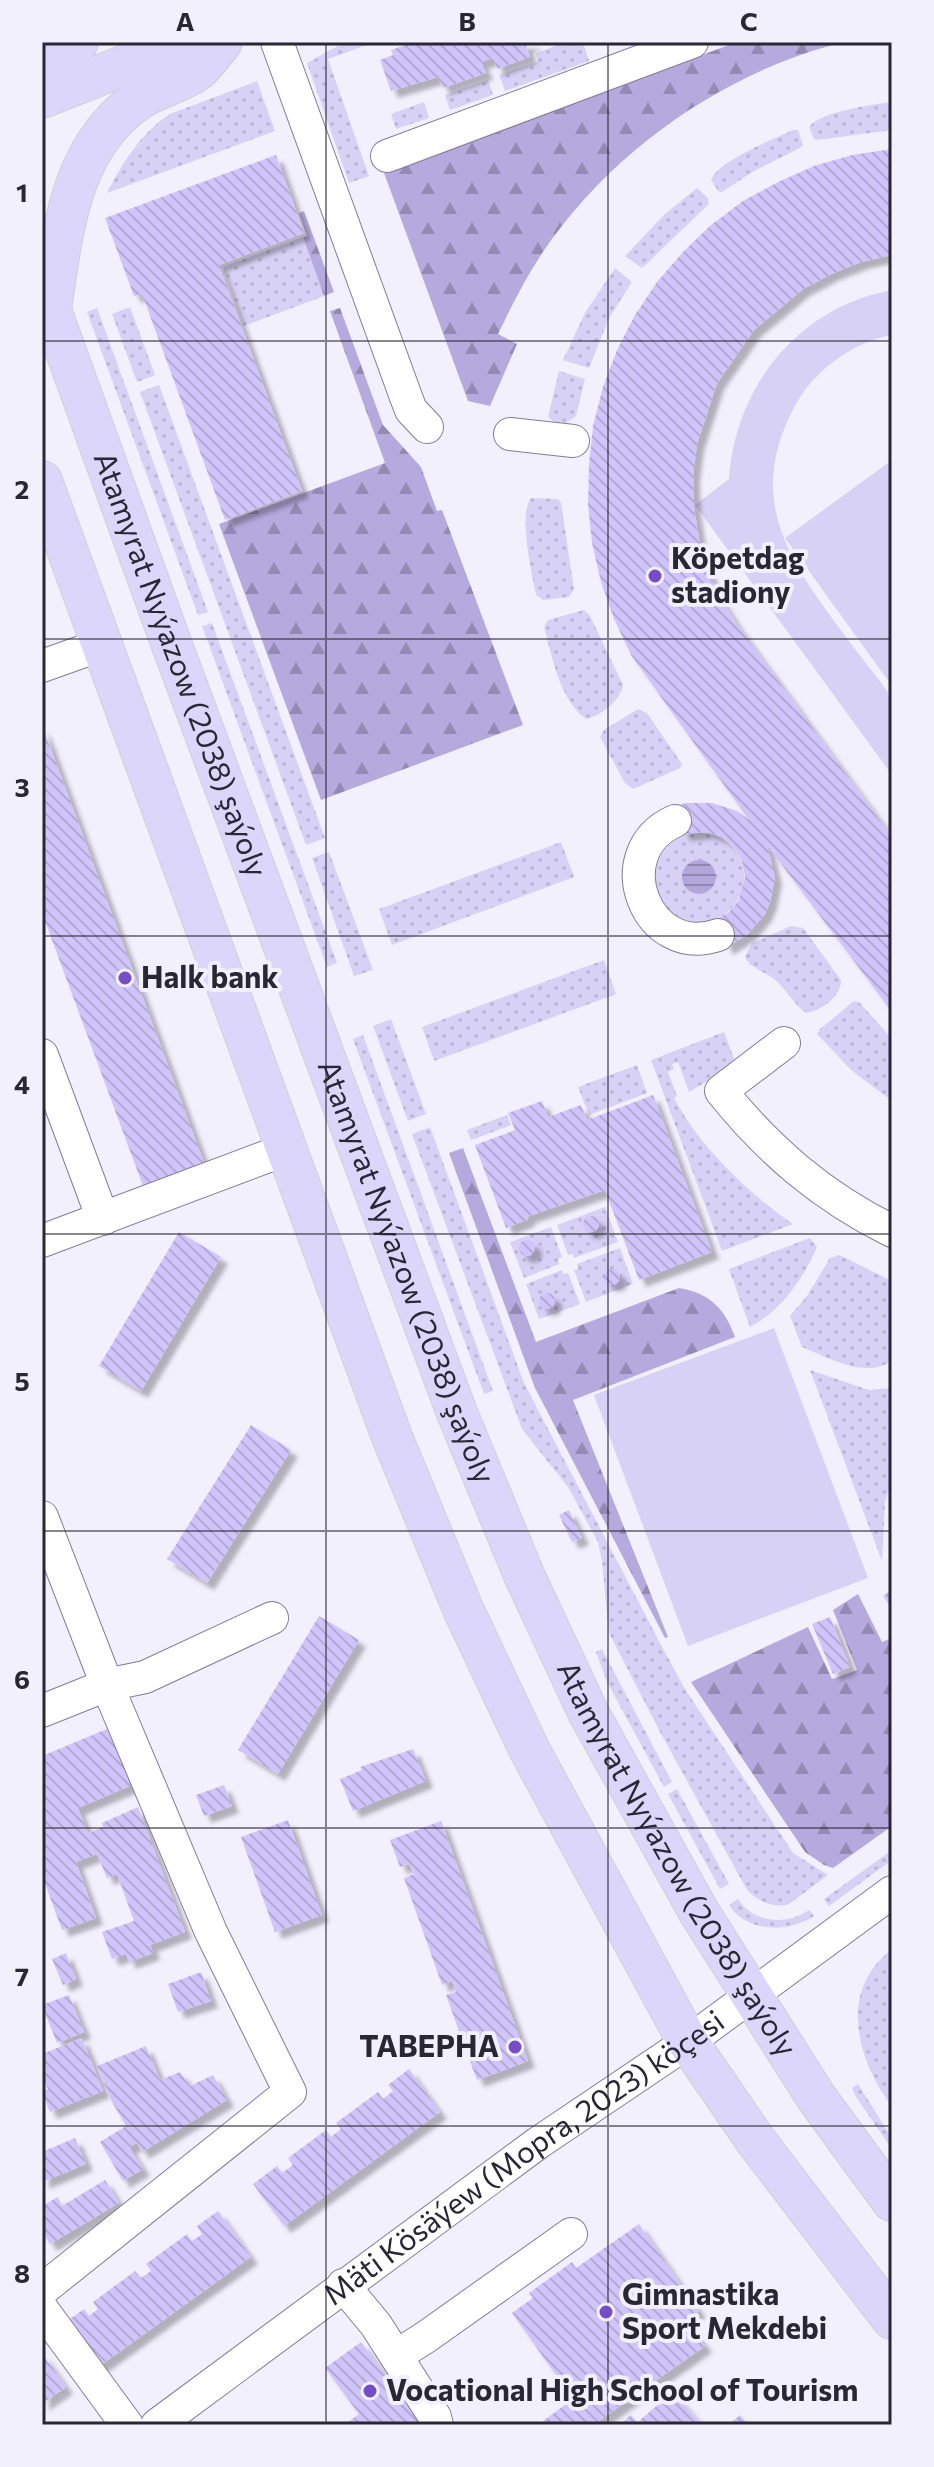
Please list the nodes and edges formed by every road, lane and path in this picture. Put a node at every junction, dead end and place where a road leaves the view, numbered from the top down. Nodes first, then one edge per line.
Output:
1 (78, 42) edge
2 (184, 42) edge
3 (222, 42) edge
4 (277, 42) edge
5 (692, 42) edge
6 (42, 56) edge
7 (42, 98) edge
8 (387, 156) dead end
9 (46, 296) edge
10 (427, 427) dead end
11 (510, 434) dead end
12 (573, 441) dead end
13 (42, 481) edge
14 (101, 645) junction
15 (42, 666) edge
16 (675, 821) dead end
17 (718, 935) dead end
18 (784, 1043) dead end
19 (42, 1055) edge
20 (287, 1149) junction
21 (103, 1219) junction
22 (892, 1231) edge
23 (42, 1241) edge
24 (42, 1517) edge
25 (272, 1618) dead end
26 (107, 1685) junction
27 (42, 1711) edge
28 (892, 1892) edge
29 (753, 1995) junction
30 (688, 2042) junction
31 (892, 2201) edge
32 (571, 2234) dead end
33 (343, 2285) junction
34 (42, 2290) edge
35 (42, 2309) edge
36 (892, 2319) edge
37 (396, 2356) junction
38 (127, 2425) edge
39 (157, 2425) edge
40 (437, 2425) edge

1 - 6 main road
2 - 7 main road
3 - 9 main road
4 - 10 street
5 - 8 street
9 - 29 main road, Atamyrat Nyýazow (2038) şaýoly
11 - 12 street
13 - 14 main road
14 - 15 street
14 - 20 main road
16 - 17 street
18 - 22 street
19 - 21 street
20 - 21 street
20 - 30 main road
21 - 23 street
24 - 26 street
25 - 26 street
26 - 27 street
26 - 34 street
28 - 29 street, Mäti Kösäýew (Mopra, 2023) köçesi
29 - 30 street, Mäti Kösäýew (Mopra, 2023) köçesi
29 - 31 main road, Atamyrat Nyýazow (2038) şaýoly
30 - 33 street, Mäti Kösäýew (Mopra, 2023) köçesi
30 - 36 main road
32 - 37 street
33 - 37 street
33 - 39 street, Mäti Kösäýew (Mopra, 2023) köçesi
35 - 38 street
37 - 40 street

